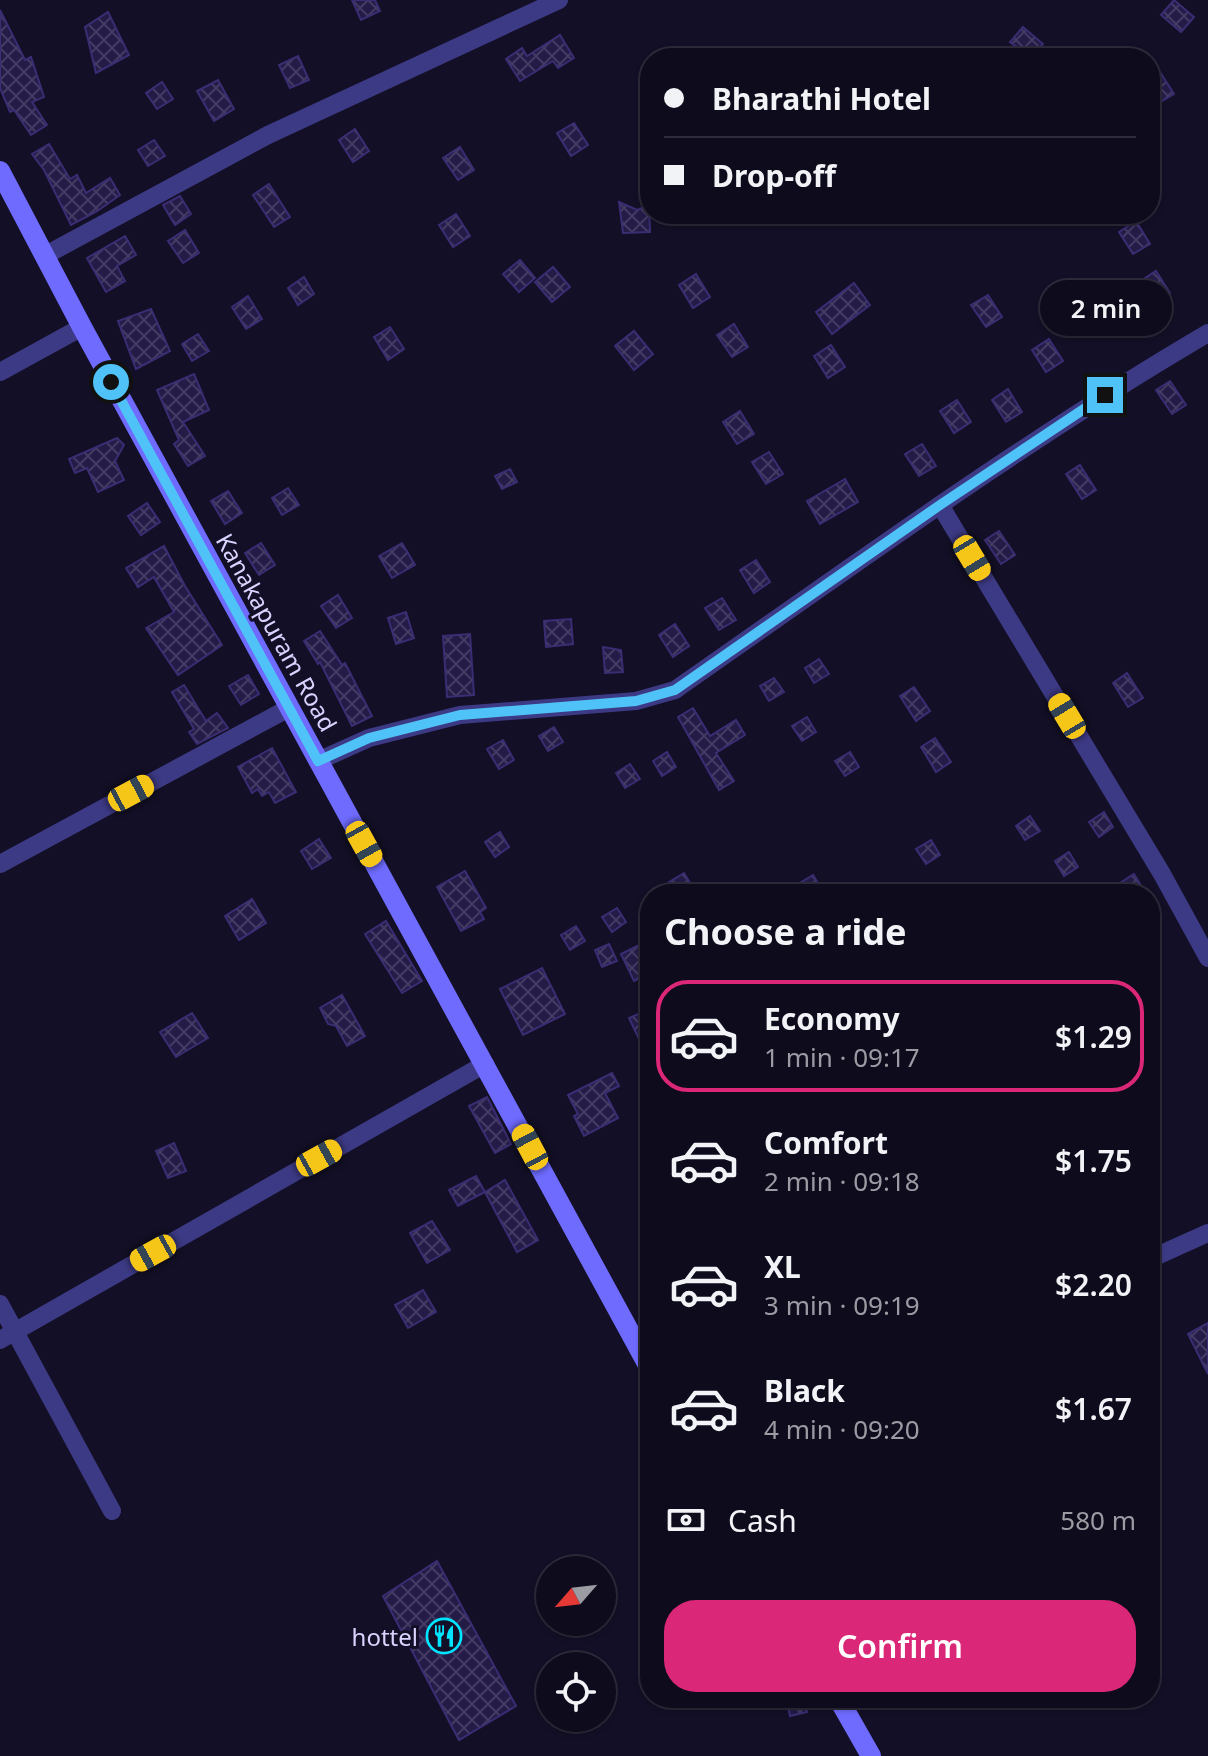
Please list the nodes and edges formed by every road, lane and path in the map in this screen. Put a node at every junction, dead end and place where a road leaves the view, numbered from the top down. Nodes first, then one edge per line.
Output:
1 (559, 0) edge
2 (0, 171) edge
3 (44, 256) junction
4 (82, 327) junction
5 (1208, 334) edge
6 (0, 372) edge
7 (940, 505) junction
8 (289, 708) junction
9 (318, 761) junction
10 (0, 864) edge
11 (1208, 958) edge
12 (485, 1064) junction
13 (1208, 1233) edge
14 (1160, 1255) edge
15 (0, 1304) edge
16 (8, 1336) edge
17 (640, 1351) edge
18 (112, 1511) dead end
19 (844, 1708) edge
20 (871, 1756) edge

1 - 3 street
2 - 3 street, Kanakapuram Road
3 - 4 street, Kanakapuram Road
4 - 6 street
4 - 8 street, Kanakapuram Road
5 - 7 street
7 - 9 street
7 - 11 street
8 - 9 street, Kanakapuram Road
8 - 10 street
9 - 12 street, Kanakapuram Road
12 - 16 street
12 - 17 street, Kanakapuram Road
13 - 14 street
15 - 16 street
16 - 18 street
19 - 20 street

